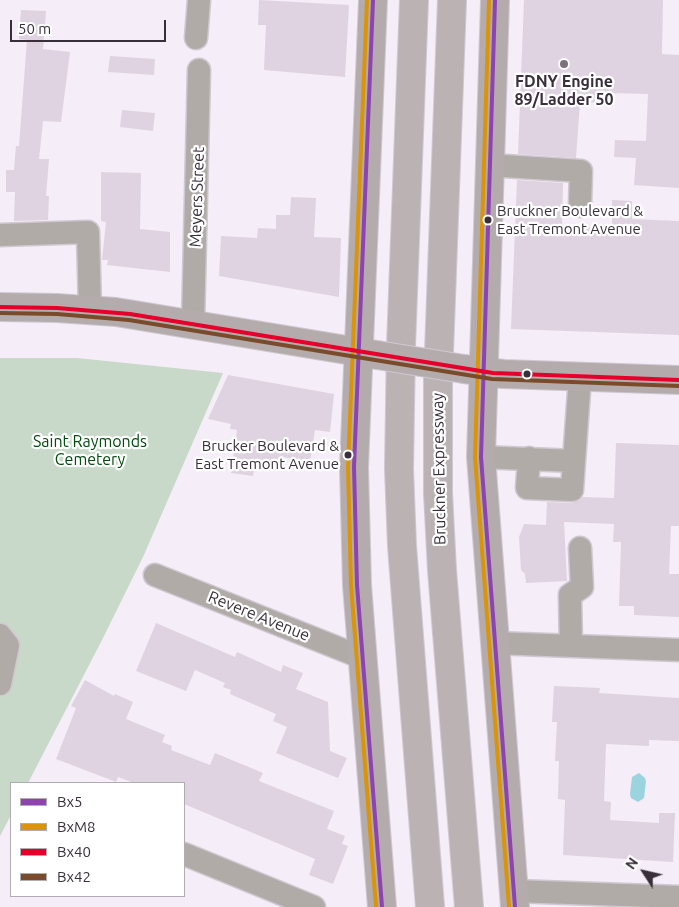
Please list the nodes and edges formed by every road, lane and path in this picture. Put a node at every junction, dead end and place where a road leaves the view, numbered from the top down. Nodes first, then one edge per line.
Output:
1 (199, 0) edge
2 (373, 0) edge
3 (414, 0) edge
4 (452, 0) edge
5 (495, 0) edge
6 (196, 38) dead end
7 (200, 70) dead end
8 (489, 165) junction
9 (580, 206) dead end
10 (0, 235) edge
11 (0, 307) edge
12 (90, 310) junction
13 (193, 323) junction
14 (368, 354) junction
15 (473, 370) junction
16 (580, 377) junction
17 (679, 380) edge
18 (482, 457) junction
19 (529, 458) junction
20 (574, 461) junction
21 (580, 548) dead end
22 (155, 575) dead end
23 (0, 635) edge
24 (494, 643) junction
25 (572, 646) junction
26 (679, 650) edge
27 (363, 658) junction
28 (0, 684) edge
29 (185, 854) edge
30 (679, 897) edge
31 (514, 899) edge
32 (314, 907) edge
33 (382, 907) edge
34 (430, 907) edge
35 (469, 907) edge

1 - 6 street
2 - 14 main road
3 - 34 highway
4 - 35 highway, Bruckner Expressway
5 - 8 main road
7 - 13 street, Meyers Street
8 - 9 street
8 - 15 main road
10 - 12 street
11 - 12 main road
12 - 13 main road
13 - 14 main road
14 - 15 main road, bridge
14 - 27 main road
15 - 16 main road
15 - 18 main road
16 - 17 main road
16 - 20 street
18 - 19 street
18 - 24 main road
19 - 20 street
19 - 20 street
21 - 25 street
22 - 27 street, Revere Avenue
23 - 28 street
24 - 25 street
24 - 31 main road
25 - 26 street
27 - 33 main road
29 - 32 street
30 - 31 street

